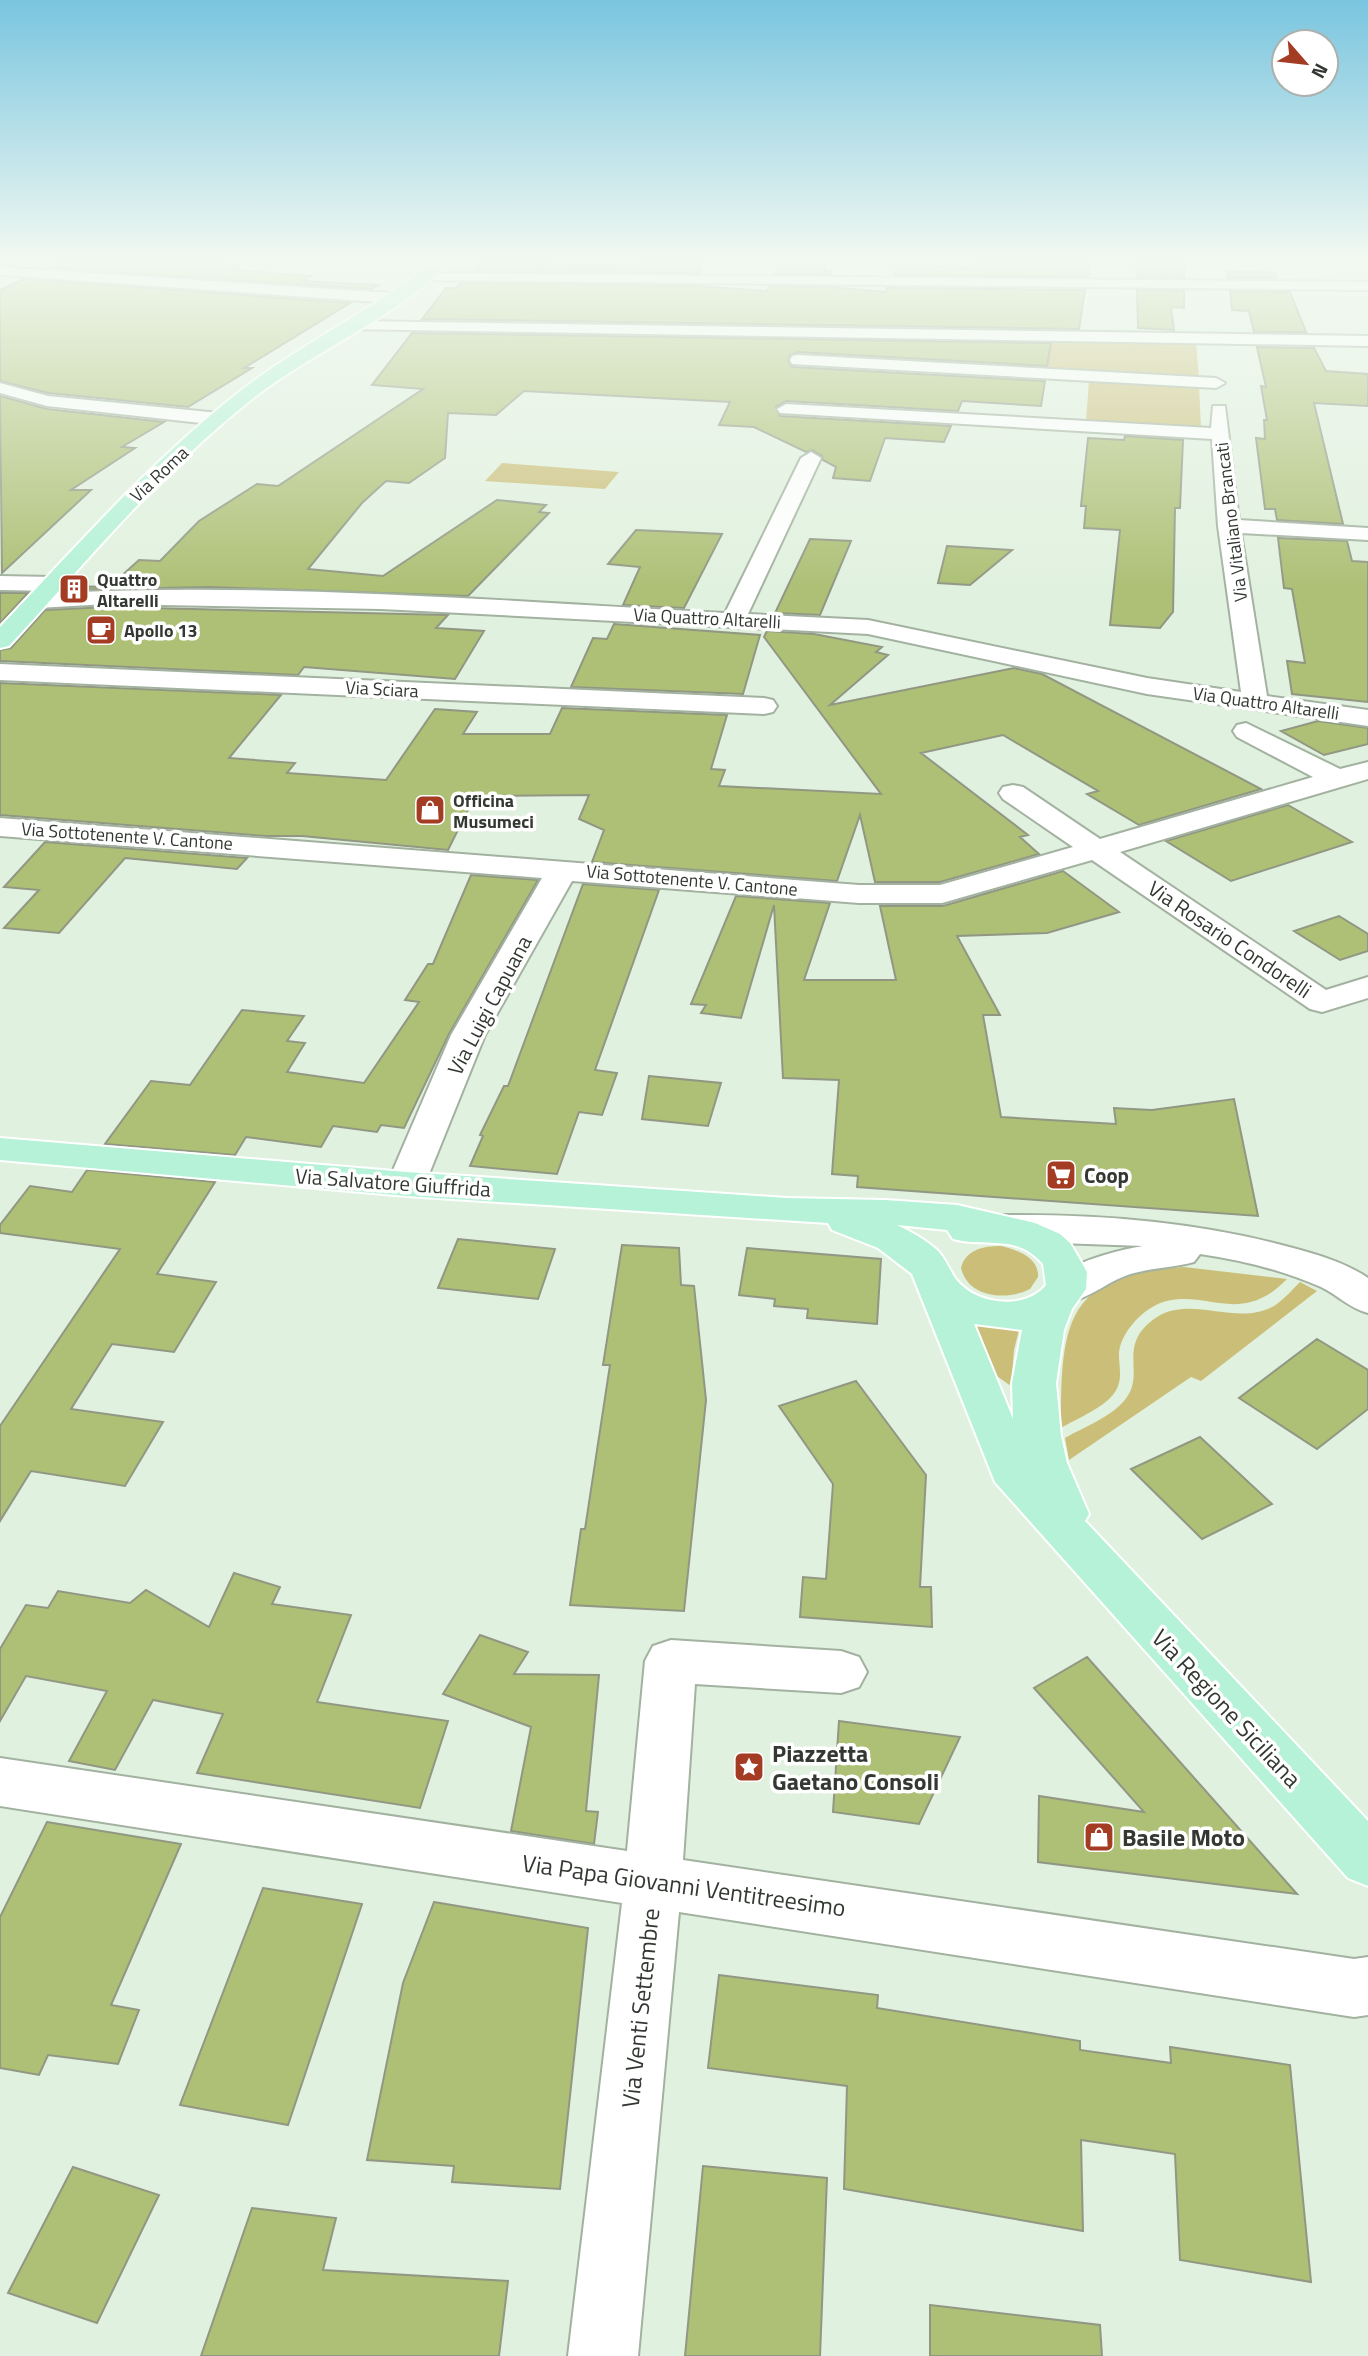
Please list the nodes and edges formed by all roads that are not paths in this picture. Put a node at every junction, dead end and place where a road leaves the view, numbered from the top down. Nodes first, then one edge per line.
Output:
1 (286, 369) edge
2 (961, 369) edge
3 (1214, 369) edge
4 (1216, 383) junction
5 (0, 387) edge
6 (786, 409) dead end
7 (219, 419) junction
8 (1221, 433) junction
9 (811, 458) dead end
10 (1229, 526) junction
11 (1368, 534) edge
12 (0, 583) edge
13 (45, 593) junction
14 (734, 618) junction
15 (0, 641) edge
16 (0, 671) edge
17 (1255, 703) junction
18 (764, 706) dead end
19 (1368, 718) edge
20 (1246, 731) dead end
21 (1368, 770) edge
22 (1337, 779) junction
23 (1013, 793) dead end
24 (0, 827) edge
25 (1097, 849) junction
26 (563, 869) junction
27 (1368, 987) edge
28 (0, 1149) edge
29 (406, 1184) junction
30 (786, 1210) junction
31 (999, 1228) junction
32 (1241, 1249) junction
33 (935, 1277) junction
34 (1059, 1297) junction
35 (1368, 1299) edge
36 (1087, 1556) junction
37 (841, 1672) dead end
38 (0, 1782) edge
39 (1368, 1860) edge
40 (653, 1880) junction
41 (1368, 1986) edge
42 (603, 2356) edge

1 - 7 main road, Via Roma
2 - 4 street
3 - 4 street, Via Vitaliano Brancati
4 - 8 street, Via Vitaliano Brancati
5 - 7 street
6 - 8 street
7 - 13 main road, Via Roma
8 - 10 street, Via Vitaliano Brancati
9 - 14 street
10 - 11 street
10 - 17 street, Via Vitaliano Brancati
12 - 13 street, Via Quattro Altarelli
13 - 14 street, Via Quattro Altarelli
13 - 15 main road, Via Roma
14 - 17 street, Via Quattro Altarelli
16 - 18 street, Via Sciara
17 - 19 street, Via Quattro Altarelli
20 - 22 street
21 - 22 street, Via Sottotenente V. Cantone
22 - 25 street, Via Sottotenente V. Cantone
23 - 25 street
24 - 26 street, Via Sottotenente V. Cantone
25 - 26 street, Via Sottotenente V. Cantone
25 - 27 street, Via Rosario Condorelli
26 - 29 street, Via Luigi Capuana
28 - 29 main road, Via Salvatore Giuffrida
29 - 30 main road, Via Salvatore Giuffrida
30 - 31 main road
30 - 33 main road
31 - 32 street
31 - 33 main road
31 - 34 main road
32 - 34 street
32 - 35 street
33 - 34 main road
33 - 36 main road
34 - 36 main road
36 - 39 main road, Via Regione Siciliana
37 - 40 street, Via Venti Settembre
38 - 40 street, Via Papa Giovanni Ventitreesimo
40 - 41 street, Via Papa Giovanni Ventitreesimo
40 - 42 street, Via Venti Settembre

